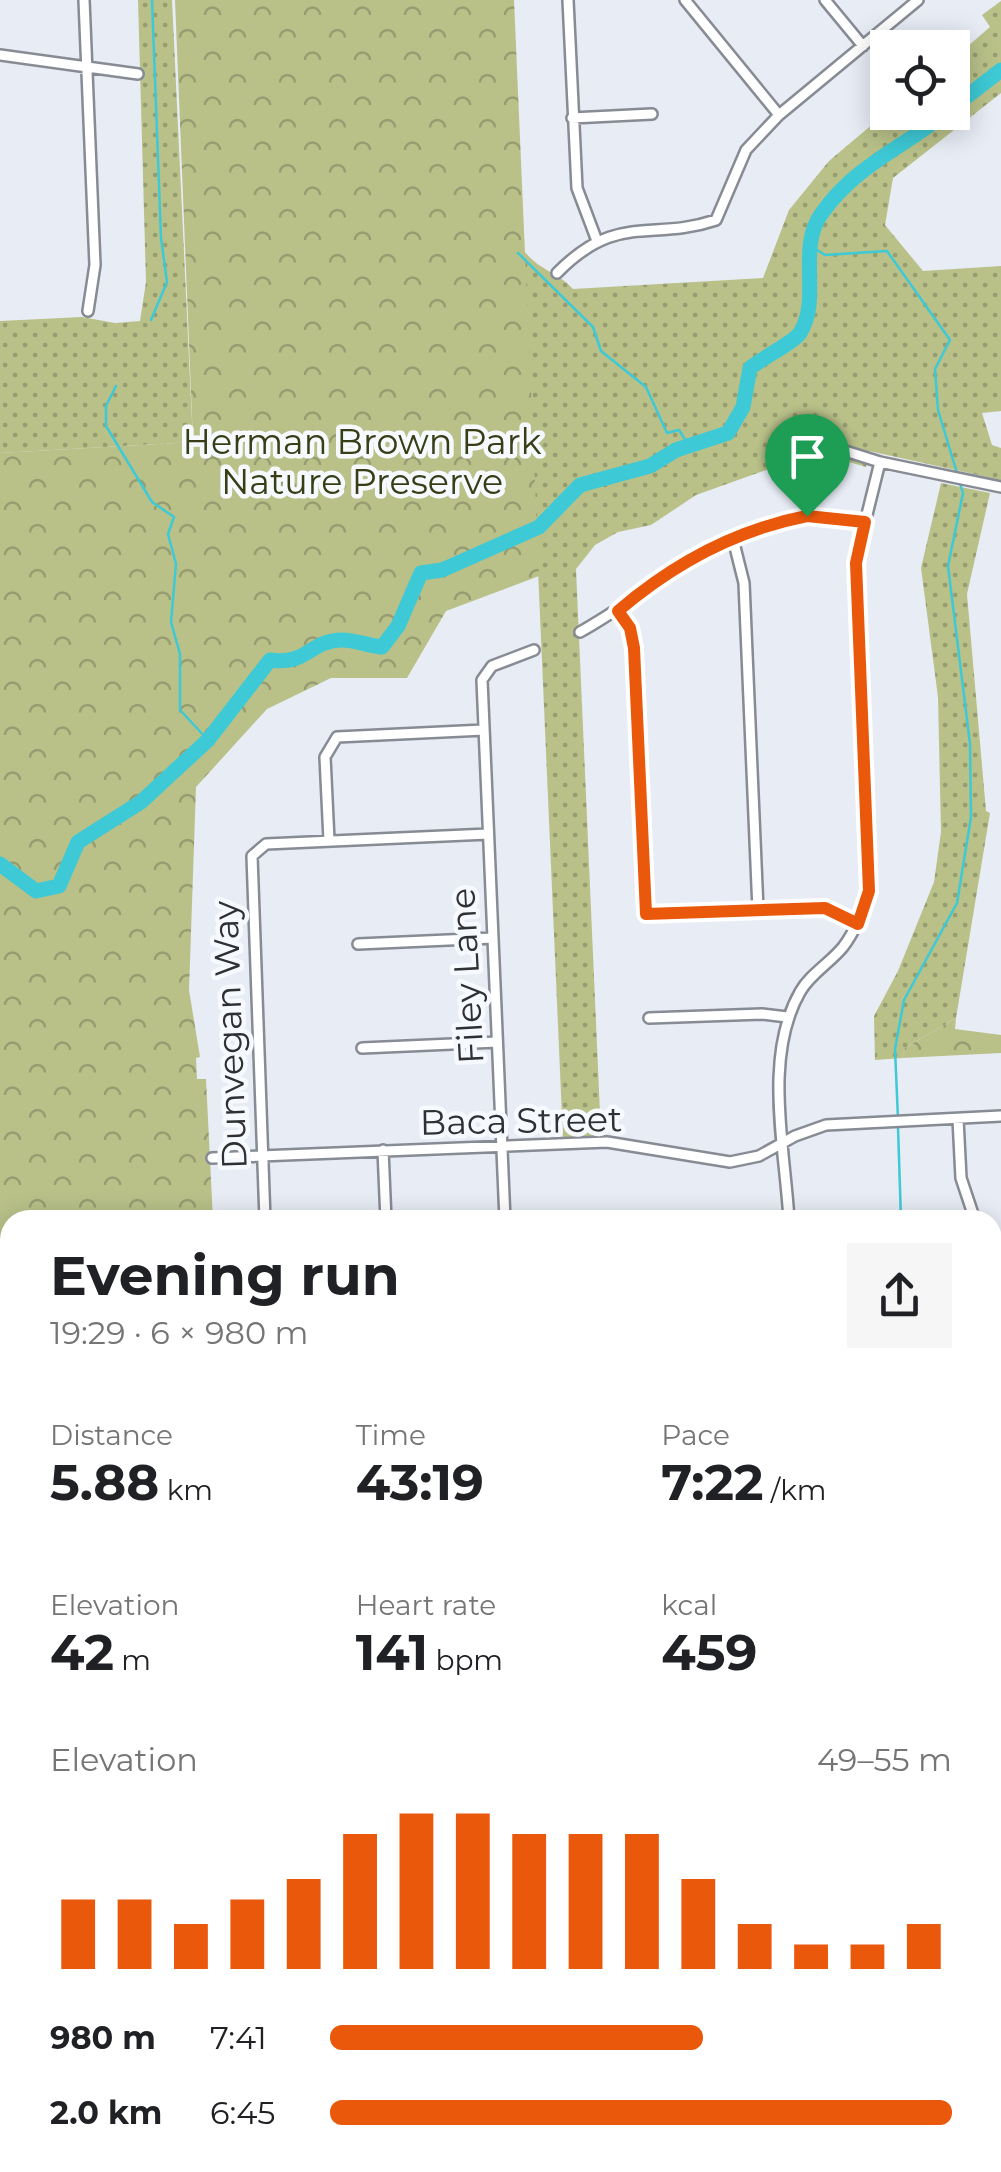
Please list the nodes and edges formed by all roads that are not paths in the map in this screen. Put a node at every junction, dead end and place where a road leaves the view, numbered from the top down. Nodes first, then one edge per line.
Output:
1 (84, 0) edge
2 (568, 0) edge
3 (685, 0) edge
4 (825, 0) edge
5 (918, 0) edge
6 (863, 46) junction
7 (0, 55) edge
8 (86, 64) junction
9 (138, 74) dead end
10 (652, 114) dead end
11 (780, 114) junction
12 (572, 118) junction
13 (596, 241) junction
14 (558, 273) dead end
15 (88, 311) dead end
16 (788, 434) dead end
17 (880, 462) junction
18 (996, 487) edge
19 (865, 522) junction
20 (733, 539) junction
21 (618, 611) junction
22 (580, 632) dead end
23 (534, 650) dead end
24 (484, 730) junction
25 (488, 834) junction
26 (329, 840) junction
27 (758, 910) junction
28 (858, 924) junction
29 (493, 938) junction
30 (358, 944) dead end
31 (786, 1017) junction
32 (649, 1018) dead end
33 (498, 1042) junction
34 (362, 1048) dead end
35 (1001, 1116) edge
36 (958, 1119) junction
37 (784, 1143) junction
38 (502, 1146) junction
39 (383, 1150) junction
40 (262, 1155) junction
41 (212, 1158) dead end
42 (265, 1210) edge
43 (386, 1210) edge
44 (505, 1210) edge
45 (788, 1210) edge
46 (972, 1210) edge

1 - 8 street
2 - 12 street
3 - 11 street
4 - 6 street
5 - 6 street
6 - 11 street
7 - 8 street
8 - 9 street
8 - 15 street
10 - 12 street
11 - 13 street
12 - 13 street
13 - 14 street
16 - 17 street
17 - 18 street
17 - 19 street
19 - 20 street
19 - 28 street
20 - 21 street
20 - 27 street
21 - 22 street
21 - 27 street
23 - 24 street, Filey Lane
24 - 25 street, Filey Lane
24 - 26 street
25 - 26 street
25 - 29 street, Filey Lane
26 - 40 street, Dunvegan Way
27 - 28 street
28 - 31 street
29 - 30 street
29 - 33 street, Filey Lane
31 - 32 street
31 - 37 street
33 - 34 street
33 - 38 street, Filey Lane
35 - 36 street, Baca Street
36 - 37 street, Baca Street
36 - 46 street
37 - 38 street, Baca Street
37 - 45 street
38 - 39 street, Baca Street
38 - 44 street, Filey Lane
39 - 40 street, Baca Street
39 - 43 street
40 - 41 street, Baca Street
40 - 42 street, Dunvegan Way

